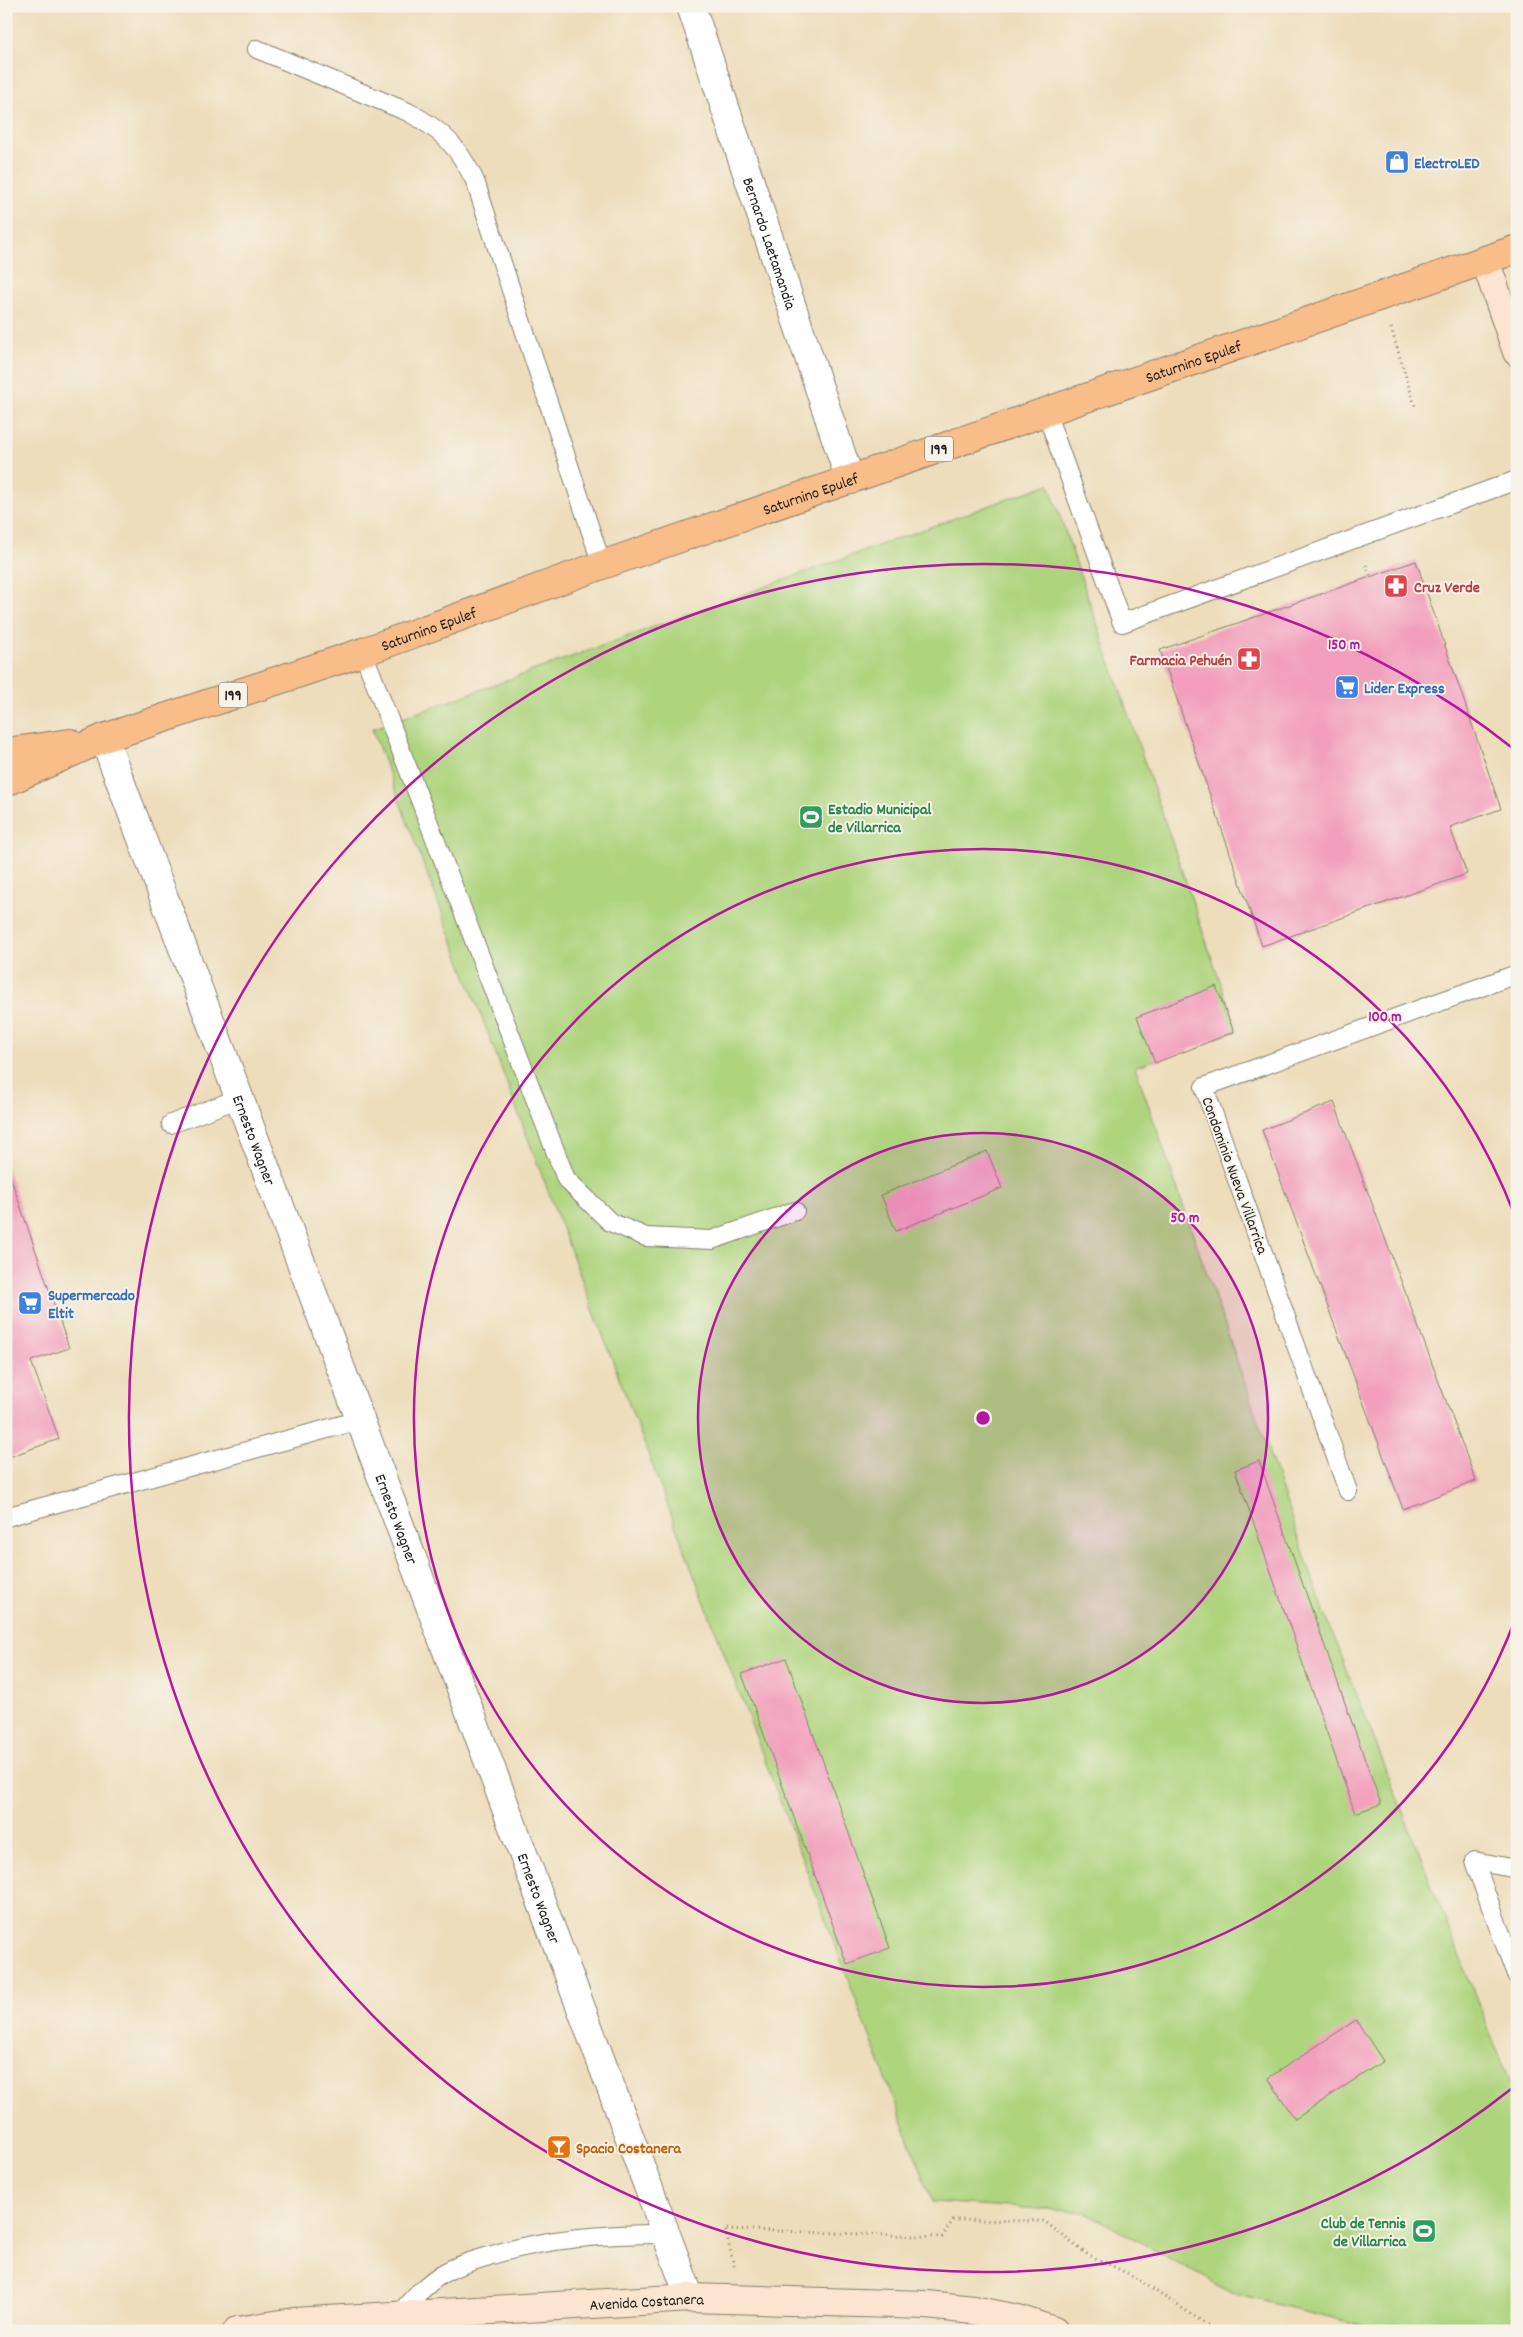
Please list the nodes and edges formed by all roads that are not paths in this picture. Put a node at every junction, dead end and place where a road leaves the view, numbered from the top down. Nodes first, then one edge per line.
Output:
1 (691, 6) edge
2 (257, 49) dead end
3 (1517, 249) edge
4 (1485, 260) junction
5 (1517, 352) edge
6 (1046, 412) junction
7 (850, 480) junction
8 (1517, 480) edge
9 (602, 565) junction
10 (363, 652) junction
11 (104, 738) junction
12 (6, 752) edge
13 (6, 782) edge
14 (1517, 974) edge
15 (240, 1098) junction
16 (171, 1124) dead end
17 (795, 1211) dead end
18 (360, 1420) junction
19 (1348, 1491) dead end
20 (6, 1517) edge
21 (1517, 1869) edge
22 (1517, 1977) edge
23 (666, 2234) junction
24 (690, 2298) junction
25 (398, 2316) junction
26 (237, 2331) edge
27 (1054, 2331) edge

1 - 7 street, Bernardo Laetamandia
2 - 9 lane
3 - 4 main road, Saturnino Epulef / 199
4 - 5 main road
4 - 6 main road, Saturnino Epulef / 199
6 - 7 main road, Saturnino Epulef / 199
6 - 8 lane
7 - 9 main road, Saturnino Epulef / 199
9 - 10 main road, Saturnino Epulef / 199
10 - 11 main road, Saturnino Epulef / 199
10 - 17 lane
11 - 12 main road, Saturnino Epulef / 199
11 - 13 main road, Saturnino Epulef / 199
11 - 15 street, Ernesto Wagner
14 - 19 lane, Condominio Nueva Villarrica
15 - 16 lane
15 - 18 street, Ernesto Wagner
18 - 20 lane
18 - 23 street, Ernesto Wagner
21 - 22 lane
23 - 24 street, Ernesto Wagner
23 - 25 lane
24 - 25 main road, Avenida Costanera
24 - 27 main road, Avenida Costanera
25 - 26 main road, Avenida Costanera

